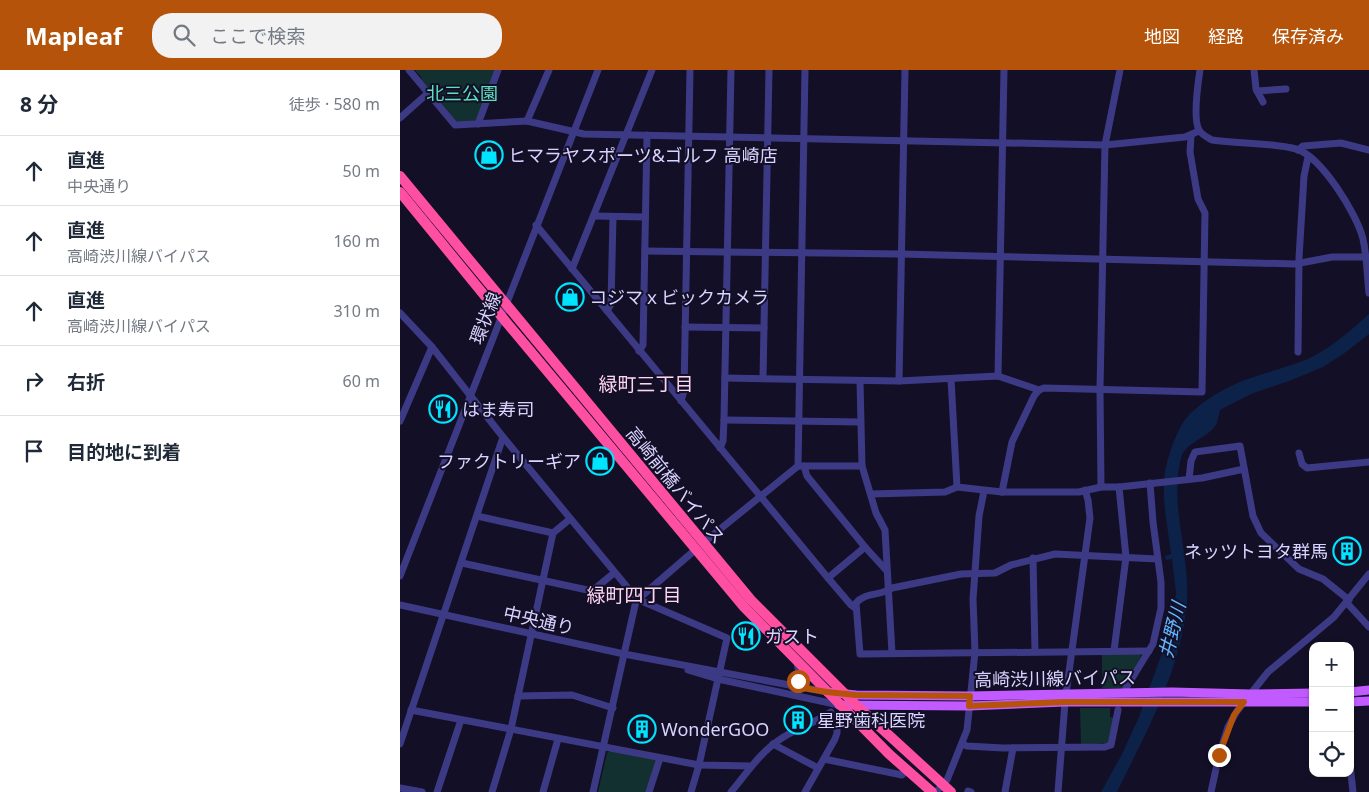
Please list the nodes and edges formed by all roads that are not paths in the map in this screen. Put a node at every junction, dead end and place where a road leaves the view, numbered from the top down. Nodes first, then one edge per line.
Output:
1 (409, 70) edge
2 (498, 70) edge
3 (549, 70) edge
4 (598, 70) edge
5 (652, 70) edge
6 (690, 70) edge
7 (731, 70) edge
8 (769, 70) edge
9 (805, 70) edge
10 (905, 70) edge
11 (1004, 70) edge
12 (1120, 70) edge
13 (1200, 70) edge
14 (1254, 70) edge
15 (1286, 89) dead end
16 (1257, 91) junction
17 (428, 93) junction
18 (1262, 102) dead end
19 (400, 118) edge
20 (527, 121) junction
21 (478, 124) junction
22 (1199, 131) junction
23 (574, 132) junction
24 (626, 135) junction
25 (647, 135) junction
26 (688, 136) junction
27 (1191, 136) junction
28 (730, 137) junction
29 (768, 138) junction
30 (804, 139) junction
31 (904, 141) junction
32 (1003, 144) junction
33 (1105, 145) junction
34 (1298, 150) junction
35 (1369, 150) edge
36 (1308, 157) junction
37 (400, 176) edge
38 (400, 192) edge
39 (595, 216) junction
40 (613, 217) junction
41 (645, 217) junction
42 (536, 225) junction
43 (645, 251) junction
44 (687, 251) junction
45 (727, 252) junction
46 (766, 253) junction
47 (801, 253) junction
48 (901, 254) junction
49 (1001, 257) junction
50 (1366, 257) junction
51 (1103, 260) junction
52 (1204, 262) junction
53 (1299, 264) junction
54 (572, 269) junction
55 (1369, 293) edge
56 (507, 304) junction
57 (607, 311) junction
58 (400, 313) edge
59 (502, 317) junction
60 (685, 327) junction
61 (726, 327) junction
62 (764, 328) junction
63 (432, 347) junction
64 (640, 351) junction
65 (1298, 352) dead end
66 (998, 376) junction
67 (725, 378) junction
68 (763, 378) junction
69 (799, 380) junction
70 (951, 380) junction
71 (860, 381) junction
72 (899, 381) junction
73 (1100, 389) junction
74 (1039, 390) junction
75 (470, 395) junction
76 (681, 401) junction
77 (400, 420) edge
78 (724, 420) junction
79 (799, 421) junction
80 (860, 422) junction
81 (503, 437) junction
82 (720, 448) junction
83 (1299, 453) dead end
84 (1369, 462) edge
85 (801, 466) junction
86 (862, 466) junction
87 (1244, 469) junction
88 (1186, 479) junction
89 (1153, 483) junction
90 (957, 487) junction
91 (1101, 487) junction
92 (1119, 487) junction
93 (1085, 490) junction
94 (984, 491) junction
95 (1002, 492) junction
96 (870, 494) junction
97 (761, 497) junction
98 (476, 516) junction
99 (570, 519) junction
100 (553, 533) junction
101 (699, 547) junction
102 (865, 547) junction
103 (1085, 555) junction
104 (1033, 558) junction
105 (1126, 558) junction
106 (1157, 559) junction
107 (462, 563) junction
108 (886, 570) junction
109 (975, 572) junction
110 (614, 573) junction
111 (1369, 574) edge
112 (400, 576) edge
113 (828, 578) junction
114 (543, 580) junction
115 (888, 591) junction
116 (637, 599) junction
117 (1348, 602) junction
118 (400, 605) edge
119 (855, 608) junction
120 (444, 614) junction
121 (1369, 627) edge
122 (531, 633) junction
123 (1035, 651) junction
124 (1071, 651) junction
125 (1114, 651) junction
126 (1149, 651) junction
127 (975, 652) junction
128 (892, 653) junction
129 (624, 654) junction
130 (797, 662) junction
131 (719, 675) junction
132 (792, 686) junction
133 (1126, 688) dead end
134 (1369, 690) edge
135 (827, 692) junction
136 (1354, 692) edge
137 (1309, 693) edge
138 (845, 694) junction
139 (1251, 694) junction
140 (518, 696) junction
141 (1065, 698) junction
142 (1137, 698) junction
143 (970, 701) junction
144 (1369, 701) edge
145 (1244, 702) junction
146 (1309, 702) edge
147 (1354, 702) edge
148 (857, 706) junction
149 (877, 706) junction
150 (613, 708) junction
151 (411, 710) junction
152 (1118, 710) dead end
153 (836, 711) junction
154 (461, 720) junction
155 (872, 721) junction
156 (511, 729) junction
157 (558, 739) junction
158 (400, 744) edge
159 (773, 744) junction
160 (962, 744) junction
161 (1062, 747) junction
162 (604, 748) junction
163 (1013, 748) junction
164 (660, 758) junction
165 (824, 758) junction
166 (699, 765) junction
167 (751, 766) junction
168 (818, 768) junction
169 (906, 771) junction
170 (1351, 777) edge
171 (400, 788) edge
172 (943, 790) edge
173 (422, 792) edge
174 (437, 792) edge
175 (492, 792) edge
176 (542, 792) edge
177 (593, 792) edge
178 (649, 792) edge
179 (691, 792) edge
180 (730, 792) edge
181 (805, 792) edge
182 (932, 792) edge
183 (1005, 792) edge
184 (1058, 792) edge
185 (1211, 792) edge
186 (1353, 792) edge

1 - 17 street
2 - 21 street
3 - 20 street
4 - 23 street, 環状線
5 - 24 street
6 - 26 street
7 - 28 street
8 - 29 street
9 - 30 street
10 - 31 street
11 - 32 street
12 - 33 street
13 - 22 street
14 - 16 street
15 - 16 street
16 - 18 street
17 - 19 street
17 - 21 street
20 - 21 street
20 - 23 street
22 - 27 street
22 - 34 street
23 - 24 street
23 - 42 street, 環状線
24 - 25 street
24 - 39 street
25 - 26 street
25 - 41 street
26 - 28 street
26 - 44 street
27 - 33 street
27 - 52 street
28 - 29 street
28 - 45 street
29 - 30 street
29 - 46 street
30 - 31 street
30 - 47 street
31 - 32 street
31 - 48 street
32 - 33 street
32 - 49 street
33 - 51 street
34 - 35 street
34 - 36 street
36 - 50 street
36 - 53 street
37 - 56 highway, 高崎前橋バイパス
38 - 59 highway, 高崎前橋バイパス
39 - 40 street
39 - 54 street
40 - 41 street
40 - 57 street
41 - 43 street
42 - 54 street
42 - 56 street, 環状線
43 - 44 street
43 - 64 street
44 - 45 street
44 - 60 street
45 - 46 street
45 - 61 street
46 - 47 street
46 - 62 street
47 - 48 street
47 - 69 street
48 - 49 street
48 - 72 street
49 - 51 street
49 - 66 street
50 - 53 street
50 - 55 street
51 - 52 street
51 - 73 street
52 - 53 street
52 - 73 street
53 - 65 street
54 - 57 street
56 - 59 street, 環状線
56 - 101 highway, 高崎前橋バイパス
57 - 64 street
58 - 63 street
59 - 75 street, 環状線
59 - 101 highway, 高崎前橋バイパス
60 - 61 street
60 - 76 street
61 - 62 street
61 - 67 street
62 - 68 street
63 - 75 street
63 - 77 street
64 - 76 street
66 - 70 street
66 - 74 street
67 - 68 street
67 - 78 street
68 - 69 street
69 - 71 street
69 - 79 street
70 - 72 street
70 - 90 street
71 - 72 street
71 - 80 street
73 - 74 street
73 - 91 street
74 - 95 street
75 - 81 street
75 - 112 street, 環状線
76 - 82 street
78 - 79 street
78 - 82 street
79 - 80 street
79 - 85 street
80 - 86 street
81 - 98 street
81 - 99 street
82 - 97 street
83 - 84 street
85 - 86 street
85 - 97 street
85 - 102 street
86 - 96 street
87 - 88 street
87 - 88 street
87 - 117 street
88 - 89 street
89 - 92 street
89 - 106 street
90 - 94 street
90 - 96 street
91 - 92 street
91 - 93 street
92 - 105 street
93 - 95 street
93 - 103 street
94 - 95 street
94 - 109 street
96 - 108 street
97 - 101 street
97 - 113 street
98 - 100 street
98 - 107 street
99 - 100 street
99 - 110 street
100 - 114 street
101 - 116 street
101 - 130 highway, 高崎前橋バイパス
101 - 138 highway, 高崎前橋バイパス
102 - 108 street
102 - 113 street
103 - 104 street
103 - 105 street
103 - 124 street
104 - 109 street
104 - 123 street
105 - 106 street
105 - 125 street
106 - 126 street
107 - 114 street
107 - 120 street
108 - 115 street
109 - 115 street
109 - 127 street
110 - 114 street
110 - 116 street
111 - 117 street
113 - 119 street
114 - 122 street
115 - 119 street
115 - 128 street
116 - 129 street
116 - 131 street
117 - 121 street
117 - 139 street
118 - 120 street, 中央通り
119 - 128 street
120 - 122 street, 中央通り
120 - 151 street
122 - 129 street, 中央通り
122 - 140 street
123 - 124 street
123 - 127 street
124 - 125 street
124 - 141 street
125 - 126 street
126 - 133 street
127 - 128 street
127 - 143 street
129 - 131 street, 中央通り
129 - 150 street
130 - 132 street
130 - 135 highway, 高崎前橋バイパス
131 - 132 street, 中央通り
131 - 153 street, 中央通り
131 - 166 street
132 - 135 street, 中央通り
134 - 136 main road
135 - 138 main road, 高崎渋川線バイパス
135 - 153 highway, 高崎前橋バイパス
137 - 139 main road, 高崎渋川線バイパス
138 - 143 main road, 高崎渋川線バイパス
138 - 148 highway, 高崎前橋バイパス
139 - 142 main road, 高崎渋川線バイパス
139 - 145 street
140 - 150 street
140 - 156 street
141 - 142 main road, 高崎渋川線バイパス
141 - 143 main road, 高崎渋川線バイパス
141 - 161 street
142 - 145 main road, 高崎渋川線バイパス
143 - 149 main road, 高崎渋川線バイパス
143 - 160 street
144 - 147 main road
145 - 146 main road, 高崎渋川線バイパス
145 - 185 street
148 - 149 main road, 高崎渋川線バイパス
148 - 153 main road, 高崎渋川線バイパス
148 - 155 highway, 高崎前橋バイパス
149 - 155 main road
150 - 162 street
151 - 154 street
151 - 158 street
152 - 161 street
153 - 159 street
153 - 165 street
153 - 169 highway, 高崎前橋バイパス
154 - 156 street
154 - 174 street
155 - 172 highway, 高崎前橋バイパス
156 - 157 street
156 - 175 street
157 - 162 street
157 - 176 street
159 - 167 street
159 - 168 street
160 - 163 street
160 - 172 street
161 - 163 street
161 - 184 street
162 - 164 street
162 - 177 street
163 - 183 street
164 - 166 street
164 - 178 street
165 - 168 street
165 - 169 street
166 - 167 street
166 - 179 street
167 - 180 street
168 - 181 street
169 - 182 highway, 高崎前橋バイパス
170 - 186 street
171 - 173 street

